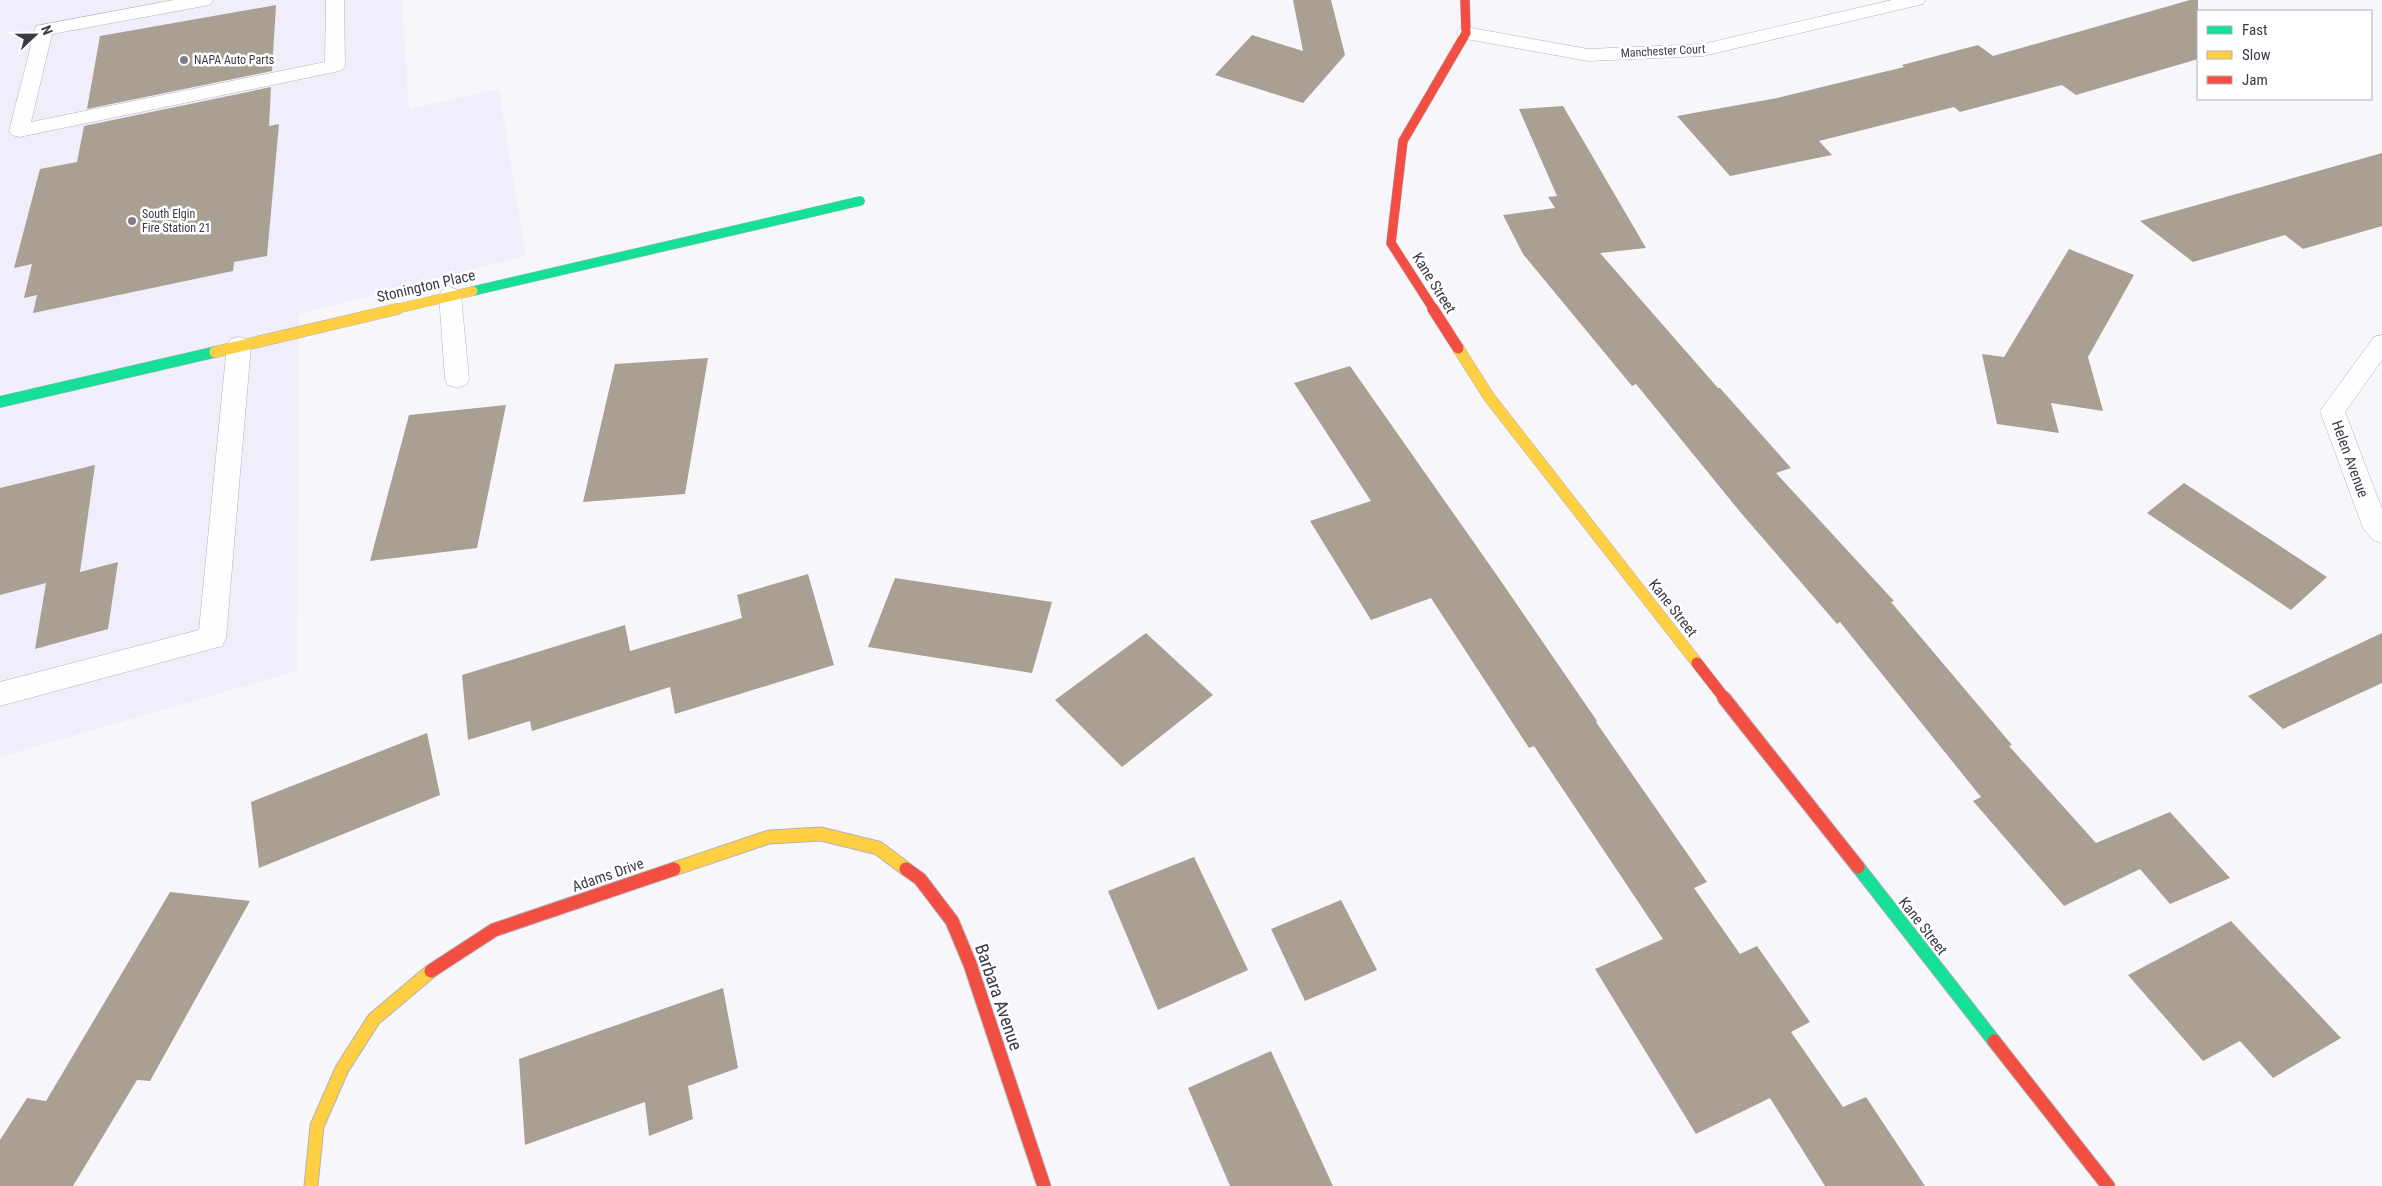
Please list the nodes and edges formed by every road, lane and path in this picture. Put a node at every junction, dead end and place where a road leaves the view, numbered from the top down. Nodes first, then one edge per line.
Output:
1 (204, 0) edge
2 (336, 0) edge
3 (1465, 0) edge
4 (1916, 0) edge
5 (156, 4) edge
6 (1466, 33) junction
7 (860, 201) dead end
8 (450, 296) junction
9 (2382, 343) edge
10 (239, 345) junction
11 (457, 379) dead end
12 (0, 402) edge
13 (2382, 533) edge
14 (0, 694) edge
15 (878, 848) joint
16 (311, 1186) edge
17 (1044, 1186) edge
18 (2108, 1186) edge

1 - 5 street
2 - 5 street
3 - 6 street
4 - 6 street, Manchester Court
6 - 18 street, Kane Street
7 - 8 street, Stonington Place
8 - 10 street, Stonington Place
8 - 11 street
9 - 13 street, Helen Avenue
10 - 12 street, Stonington Place
10 - 14 street
15 - 16 street, Adams Drive
15 - 17 street, Barbara Avenue

